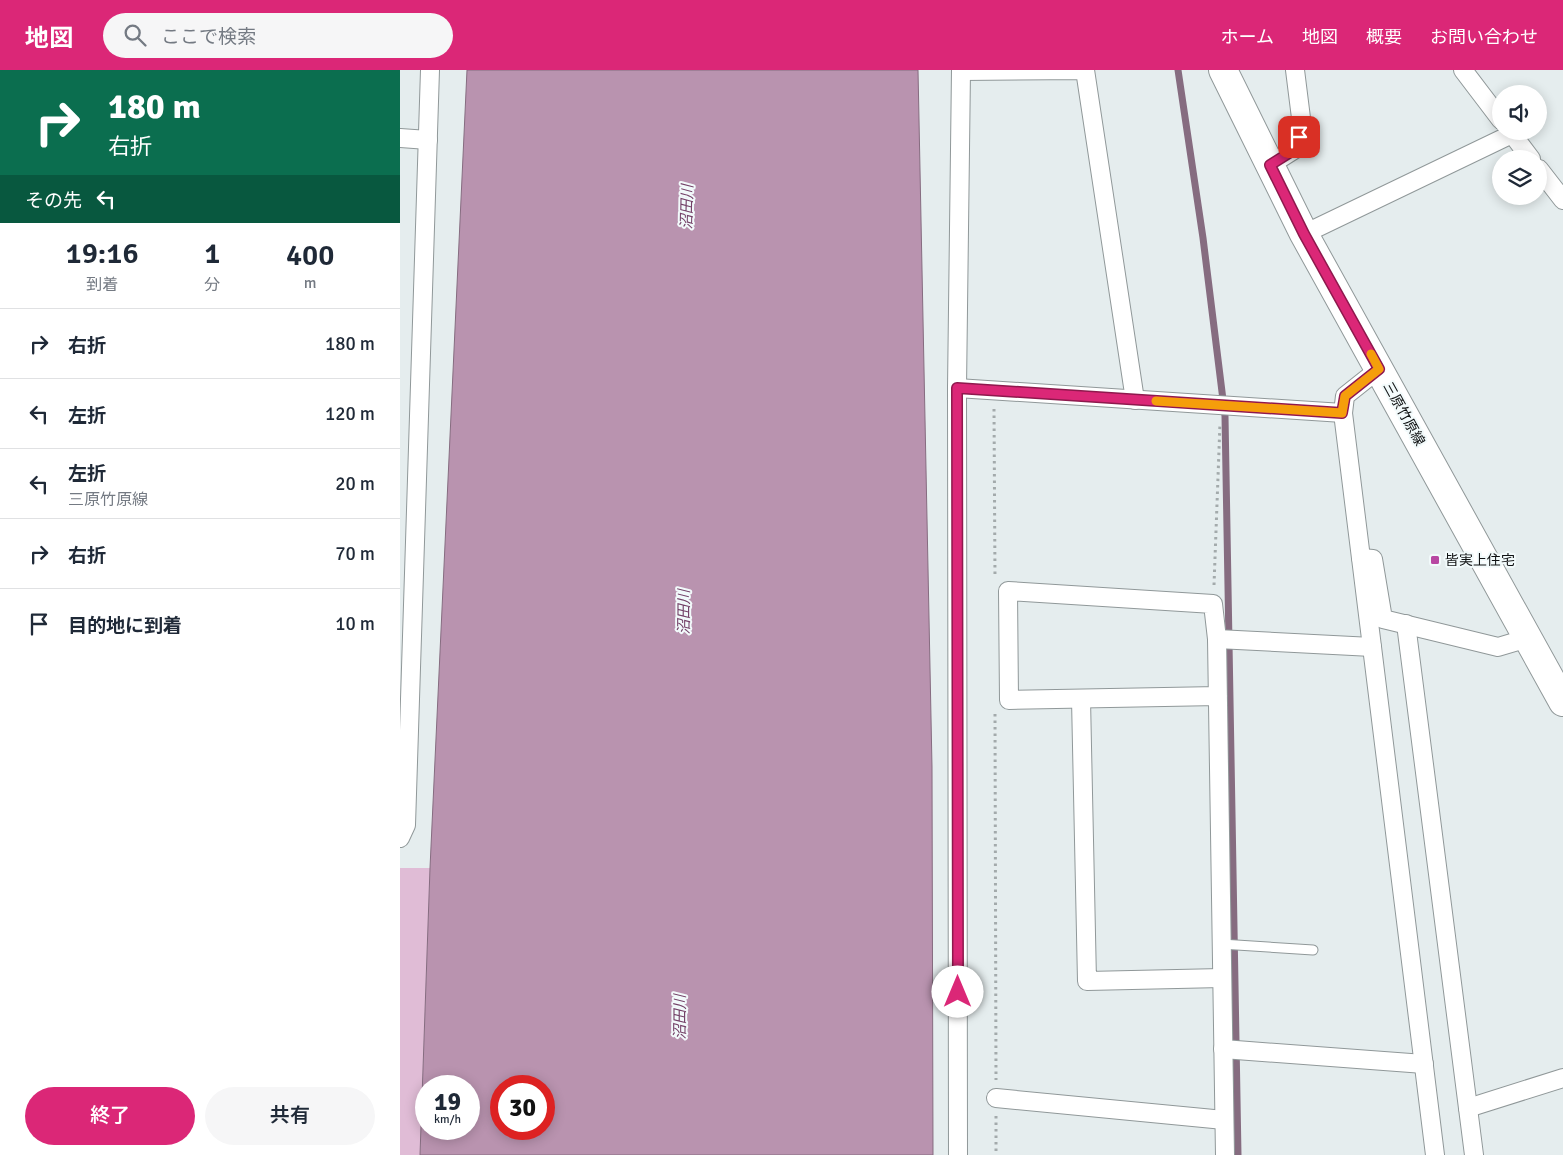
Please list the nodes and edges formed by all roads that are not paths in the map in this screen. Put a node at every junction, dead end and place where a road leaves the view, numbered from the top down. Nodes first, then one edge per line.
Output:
1 (430, 70) edge
2 (961, 70) edge
3 (1223, 70) edge
4 (1295, 70) edge
5 (1463, 70) edge
6 (1492, 108) edge
7 (400, 138) edge
8 (428, 140) junction
9 (1497, 140) edge
10 (1516, 140) edge
11 (1524, 150) edge
12 (1270, 165) junction
13 (1547, 179) edge
14 (1563, 200) edge
15 (1304, 234) junction
16 (1379, 369) junction
17 (957, 388) junction
18 (1135, 400) junction
19 (1342, 413) junction
20 (1361, 558) junction
21 (1406, 624) junction
22 (1528, 638) junction
23 (1217, 639) junction
24 (1372, 647) junction
25 (1561, 694) edge
26 (1218, 696) junction
27 (1080, 698) junction
28 (400, 838) edge
29 (1221, 944) junction
30 (1313, 950) dead end
31 (1222, 978) junction
32 (1223, 1050) junction
33 (1424, 1064) junction
34 (1563, 1078) edge
35 (996, 1098) road end
36 (1468, 1108) junction
37 (1224, 1120) junction
38 (958, 1155) edge
39 (1225, 1155) edge
40 (1435, 1155) edge
41 (1474, 1155) edge

1 - 8 street
2 - 17 street
2 - 18 street
3 - 12 main road, 三原竹原線
4 - 12 street
5 - 6 street
7 - 8 street
8 - 28 street
9 - 15 street
10 - 11 street
12 - 15 main road, 三原竹原線
13 - 14 street
15 - 16 main road, 三原竹原線
16 - 19 street
16 - 22 main road, 三原竹原線
17 - 18 street
17 - 38 street
18 - 19 street
19 - 20 street
20 - 21 street
20 - 24 street
21 - 22 street
21 - 36 street
22 - 25 main road, 三原竹原線
23 - 24 street
23 - 26 street
23 - 27 street
24 - 33 street
26 - 27 street
26 - 29 street
27 - 31 street
29 - 30 lane
29 - 31 street
31 - 32 street
32 - 33 street
32 - 37 street
33 - 40 street
34 - 36 street
35 - 37 street
36 - 41 street
37 - 39 street

